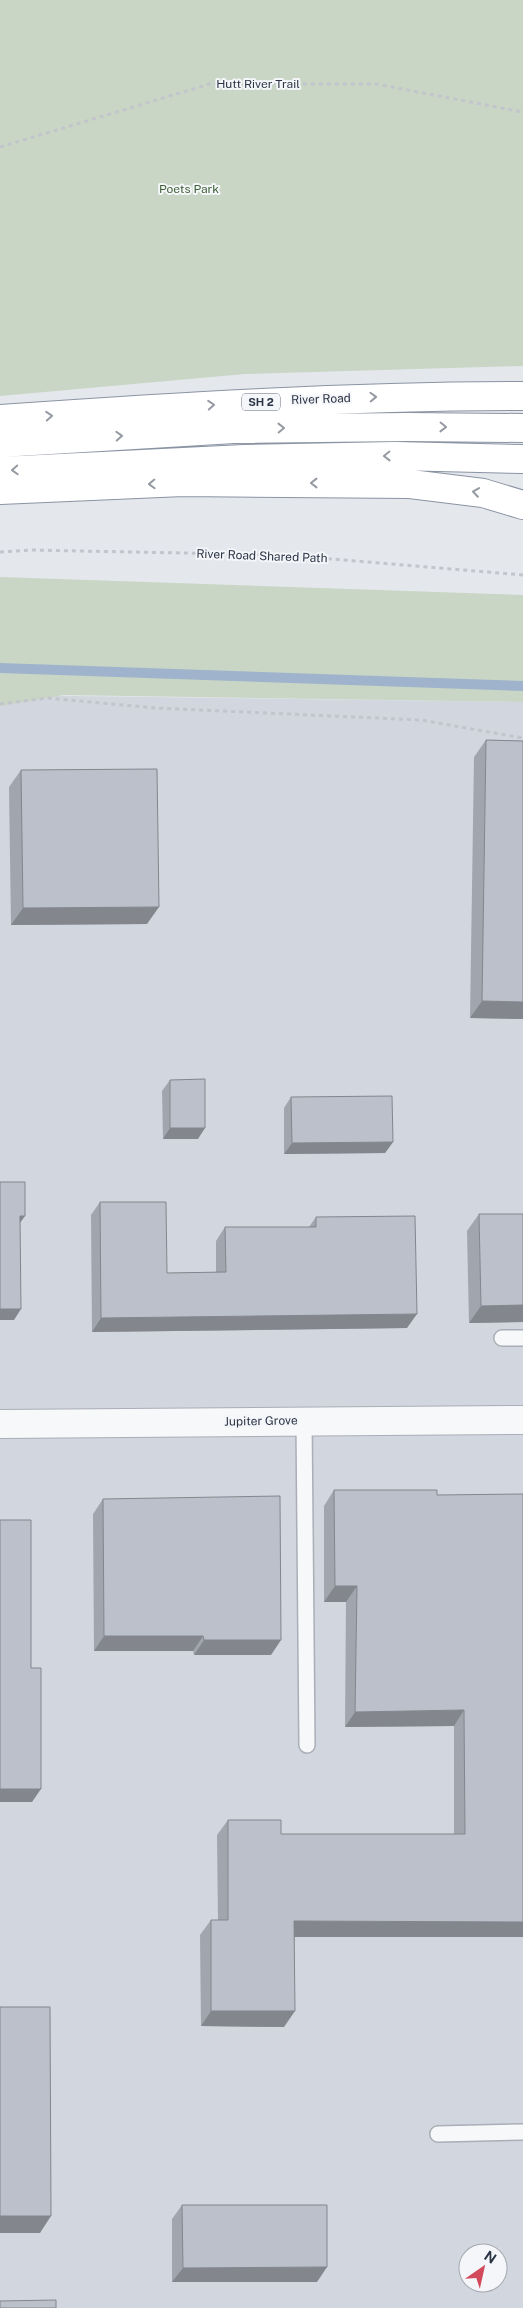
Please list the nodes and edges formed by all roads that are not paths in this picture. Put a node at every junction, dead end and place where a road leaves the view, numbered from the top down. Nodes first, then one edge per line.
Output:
1 (523, 396) edge
2 (0, 419) edge
3 (523, 428) edge
4 (0, 443) edge
5 (523, 459) edge
6 (0, 471) edge
7 (0, 490) edge
8 (523, 505) edge
9 (502, 1338) dead end
10 (523, 1338) edge
11 (304, 1420) junction
12 (523, 1420) edge
13 (0, 1424) edge
14 (307, 1745) dead end
15 (523, 2132) edge
16 (438, 2134) dead end

2 -> 1 highway, River Road / SH 2
4 -> 3 highway
5 -> 6 highway
8 -> 7 highway
9 - 10 lane
11 - 12 street, Jupiter Grove
11 - 13 street, Jupiter Grove
11 - 14 lane
15 - 16 lane

